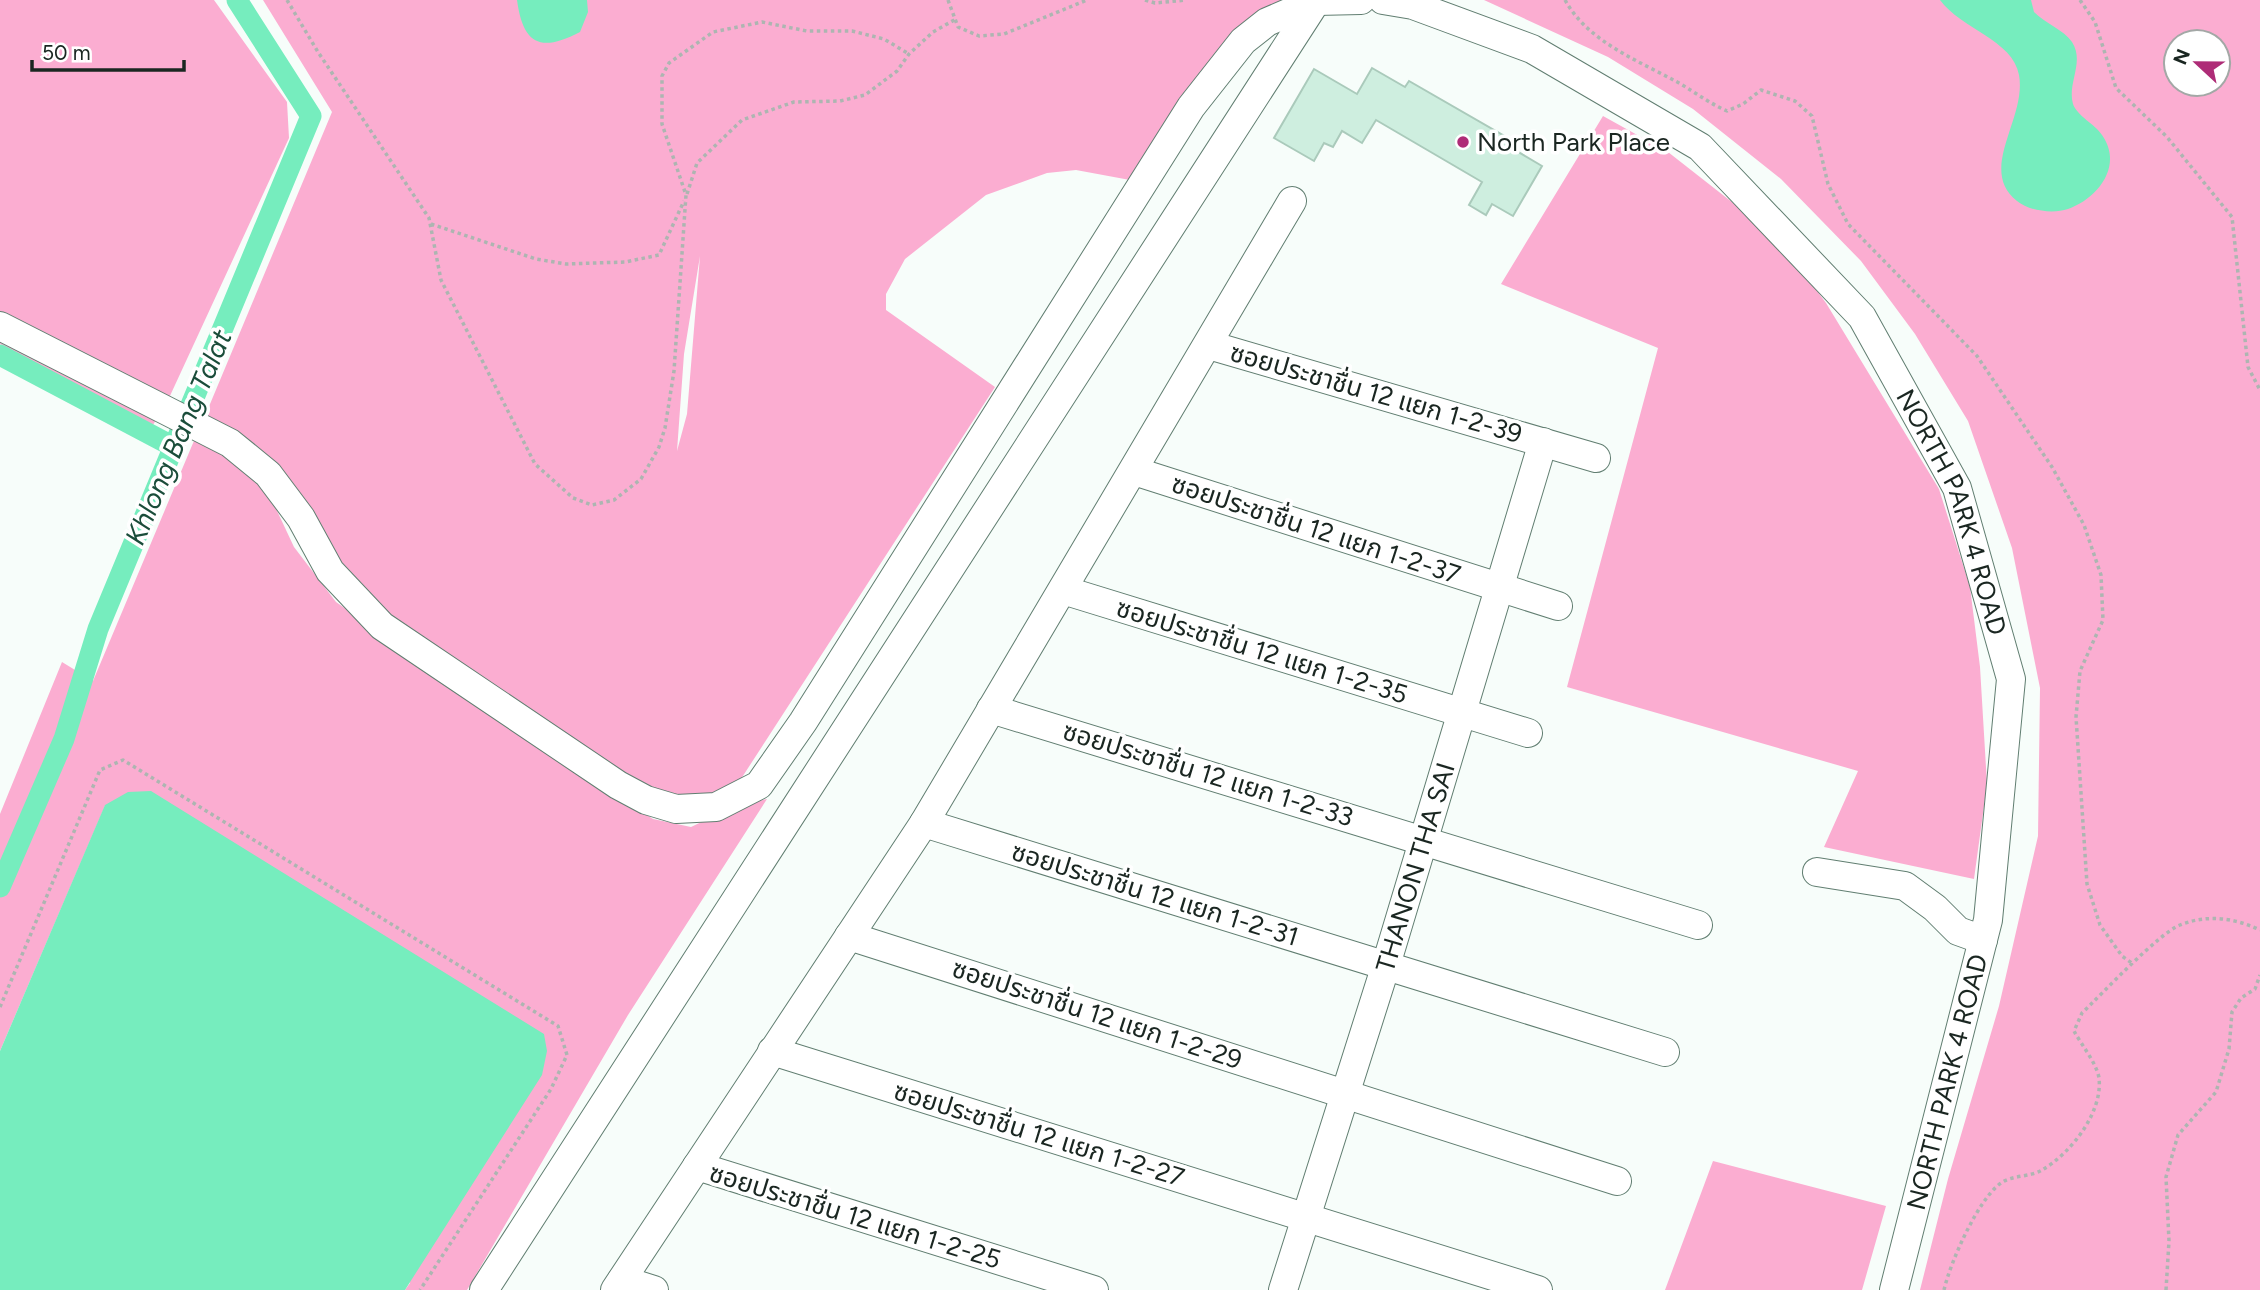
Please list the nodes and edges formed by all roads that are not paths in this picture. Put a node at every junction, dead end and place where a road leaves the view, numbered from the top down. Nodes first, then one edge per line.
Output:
1 (1317, 0) edge
2 (1361, 0) edge
3 (1383, 0) edge
4 (1292, 201) dead end
5 (0, 327) edge
6 (1209, 345) junction
7 (1543, 442) junction
8 (1596, 457) dead end
9 (1134, 471) junction
10 (1498, 588) junction
11 (1063, 590) junction
12 (1558, 606) dead end
13 (991, 709) junction
14 (1462, 712) junction
15 (1528, 733) dead end
16 (924, 823) junction
17 (1424, 839) junction
18 (1817, 872) dead end
19 (1698, 925) dead end
20 (849, 936) junction
21 (1983, 940) junction
22 (1386, 965) junction
23 (772, 1051) junction
24 (1665, 1052) dead end
25 (1345, 1093) junction
26 (697, 1167) junction
27 (1616, 1181) dead end
28 (1305, 1217) junction
29 (619, 1285) edge
30 (484, 1290) edge
31 (654, 1290) edge
32 (1094, 1290) edge
33 (1283, 1290) edge
34 (1538, 1290) edge
35 (1894, 1290) edge

1 - 2 street
1 - 5 street
1 - 30 street
3 - 21 street, NORTH PARK 4 ROAD
4 - 6 street
6 - 7 street, ซอยประชาชื่น 12 แยก 1-2-39
6 - 9 street
7 - 8 street, ซอยประชาชื่น 12 แยก 1-2-39
7 - 10 street, THANON THA SAI
9 - 10 street, ซอยประชาชื่น 12 แยก 1-2-37
9 - 11 street
10 - 12 street, ซอยประชาชื่น 12 แยก 1-2-37
10 - 14 street, THANON THA SAI
11 - 13 street
11 - 14 street, ซอยประชาชื่น 12 แยก 1-2-35
13 - 16 street
13 - 17 street, ซอยประชาชื่น 12 แยก 1-2-33
14 - 15 street, ซอยประชาชื่น 12 แยก 1-2-35
14 - 17 street, THANON THA SAI
16 - 20 street
16 - 22 street, ซอยประชาชื่น 12 แยก 1-2-31
17 - 19 street, ซอยประชาชื่น 12 แยก 1-2-33
17 - 22 street, THANON THA SAI
18 - 21 street
20 - 23 street
20 - 25 street, ซอยประชาชื่น 12 แยก 1-2-29
21 - 35 street, NORTH PARK 4 ROAD
22 - 24 street, ซอยประชาชื่น 12 แยก 1-2-31
22 - 25 street, THANON THA SAI
23 - 26 street
23 - 28 street, ซอยประชาชื่น 12 แยก 1-2-27
25 - 27 street, ซอยประชาชื่น 12 แยก 1-2-29
25 - 28 street, THANON THA SAI
26 - 29 street
26 - 32 street, ซอยประชาชื่น 12 แยก 1-2-25
28 - 33 street, THANON THA SAI
28 - 34 street, ซอยประชาชื่น 12 แยก 1-2-27
29 - 31 street

